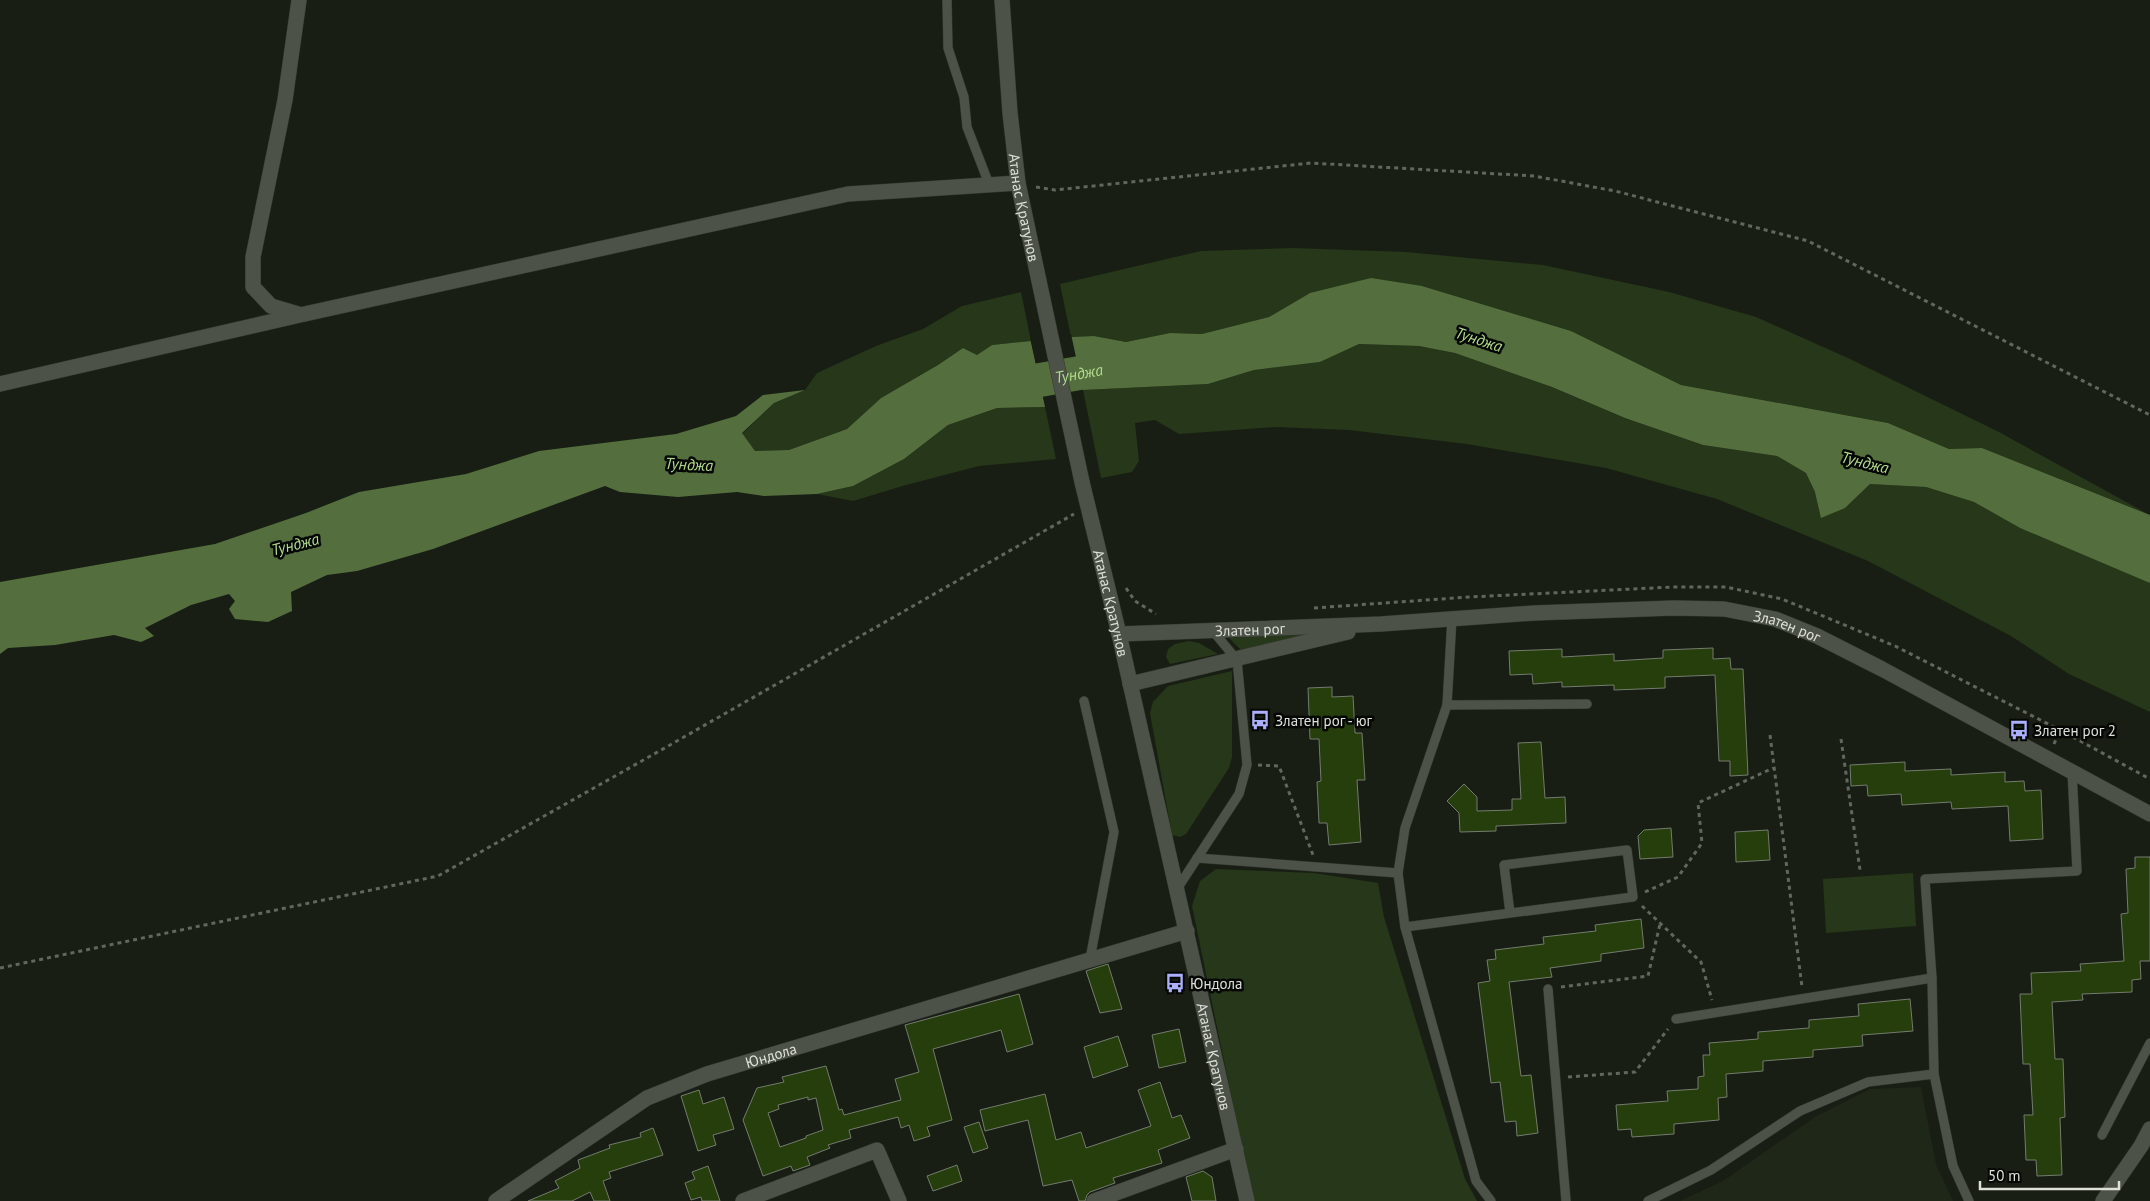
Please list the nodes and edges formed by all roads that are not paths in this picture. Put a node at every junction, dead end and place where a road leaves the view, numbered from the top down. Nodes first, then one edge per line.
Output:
1 (298, 0) edge
2 (948, 0) edge
3 (1002, 0) edge
4 (1018, 183) junction
5 (989, 184) junction
6 (300, 315) junction
7 (0, 384) edge
8 (1452, 618) junction
9 (1381, 624) junction
10 (1213, 631) junction
11 (1119, 634) junction
12 (1237, 660) junction
13 (1130, 684) junction
14 (1084, 701) dead end
15 (1587, 704) dead end
16 (1447, 705) junction
17 (2072, 771) junction
18 (2150, 814) edge
19 (1197, 858) junction
20 (1398, 873) junction
21 (1177, 890) junction
22 (1510, 913) junction
23 (1404, 927) junction
24 (1186, 931) junction
25 (1090, 959) junction
26 (1932, 978) junction
27 (1548, 989) road end
28 (1676, 1019) road end
29 (2150, 1044) edge
30 (1934, 1074) junction
31 (2150, 1129) edge
32 (2102, 1135) dead end
33 (1236, 1149) junction
34 (496, 1201) edge
35 (743, 1201) edge
36 (899, 1201) edge
37 (1094, 1201) edge
38 (1247, 1201) edge
39 (1492, 1201) edge
40 (1566, 1201) edge
41 (1648, 1201) edge
42 (1968, 1201) edge
43 (2103, 1201) edge

1 - 6 street
2 - 5 lane
3 - 4 street, Атанас Кратунов
4 - 5 street
4 - 11 street, Атанас Кратунов
5 - 6 street
6 - 7 street
8 - 9 street, Златен рог
8 - 16 lane
8 - 17 street, Златен рог
9 - 10 street, Златен рог
9 - 12 street, Златен рог
10 - 11 street, Златен рог
10 - 12 lane
11 - 13 street, Атанас Кратунов
12 - 13 street, Златен рог
12 - 19 lane
13 - 21 street, Атанас Кратунов
14 - 25 lane
15 - 16 lane
16 - 20 lane
17 - 18 street, Златен рог
17 - 26 lane
19 - 20 lane
19 - 21 lane
20 - 23 lane
21 - 24 street, Атанас Кратунов
22 - 22 lane
22 - 23 lane
23 - 39 lane
24 - 25 street, Юндола
24 - 33 street, Атанас Кратунов
25 - 34 street, Юндола
26 - 28 lane
26 - 30 lane
27 - 40 lane
29 - 32 lane
30 - 41 lane
30 - 42 lane
31 - 43 street
33 - 37 street
33 - 38 street, Атанас Кратунов
35 - 36 street

